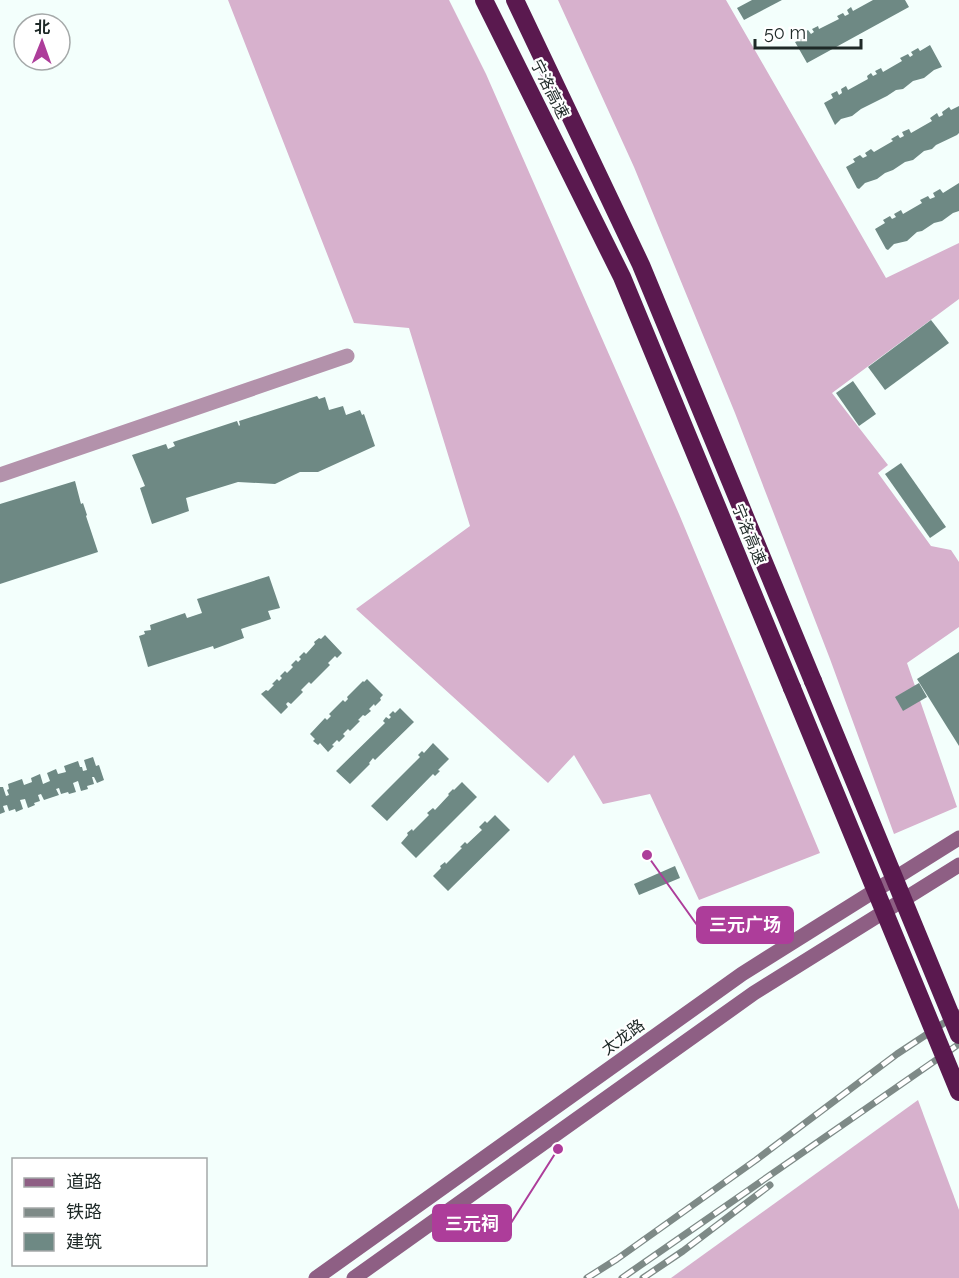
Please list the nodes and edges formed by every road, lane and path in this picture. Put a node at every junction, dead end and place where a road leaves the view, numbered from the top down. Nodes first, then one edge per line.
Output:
1 (484, 0) edge
2 (515, 0) edge
3 (347, 356) dead end
4 (0, 475) edge
5 (959, 838) edge
6 (959, 865) edge
7 (959, 1035) edge
8 (959, 1092) edge
9 (316, 1278) edge
10 (354, 1278) edge

1 - 8 highway, 宁洛高速, bridge
2 - 7 highway, 宁洛高速, bridge
3 - 4 street
5 - 9 main road, 太龙路
6 - 10 main road

